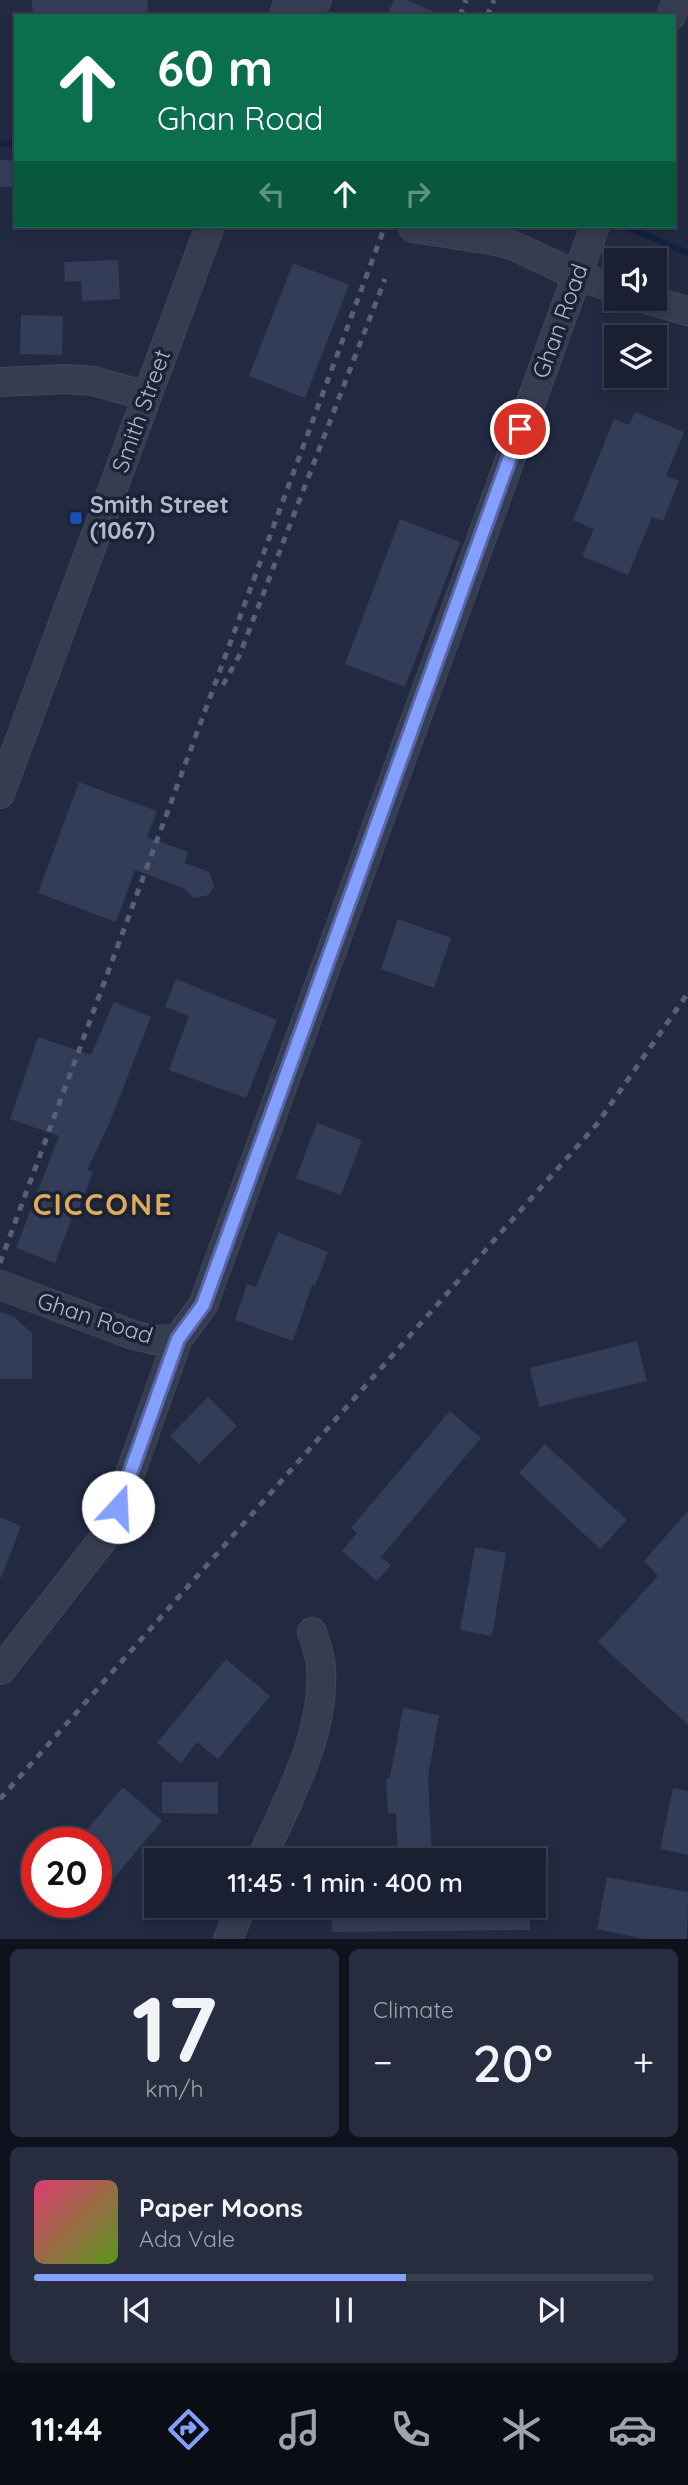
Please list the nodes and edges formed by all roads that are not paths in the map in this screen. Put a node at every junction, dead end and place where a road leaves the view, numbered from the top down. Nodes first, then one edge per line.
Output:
1 (317, 0) edge
2 (306, 14) edge
3 (208, 228) edge
4 (412, 228) dead end
5 (594, 228) edge
6 (576, 275) junction
7 (604, 285) edge
8 (667, 306) edge
9 (688, 312) edge
10 (0, 382) edge
11 (146, 396) junction
12 (0, 794) edge
13 (0, 1285) edge
14 (178, 1339) junction
15 (312, 1632) dead end
16 (1, 1670) edge
17 (266, 1848) edge
18 (237, 1918) edge
19 (228, 1939) edge

1 - 2 street
3 - 11 street, Smith Street
4 - 6 street
5 - 6 street, Ghan Road
6 - 7 street
6 - 14 street, Ghan Road
8 - 9 street
10 - 11 street
11 - 12 street, Smith Street
13 - 14 street, Ghan Road
14 - 16 street
15 - 17 street
18 - 19 street

